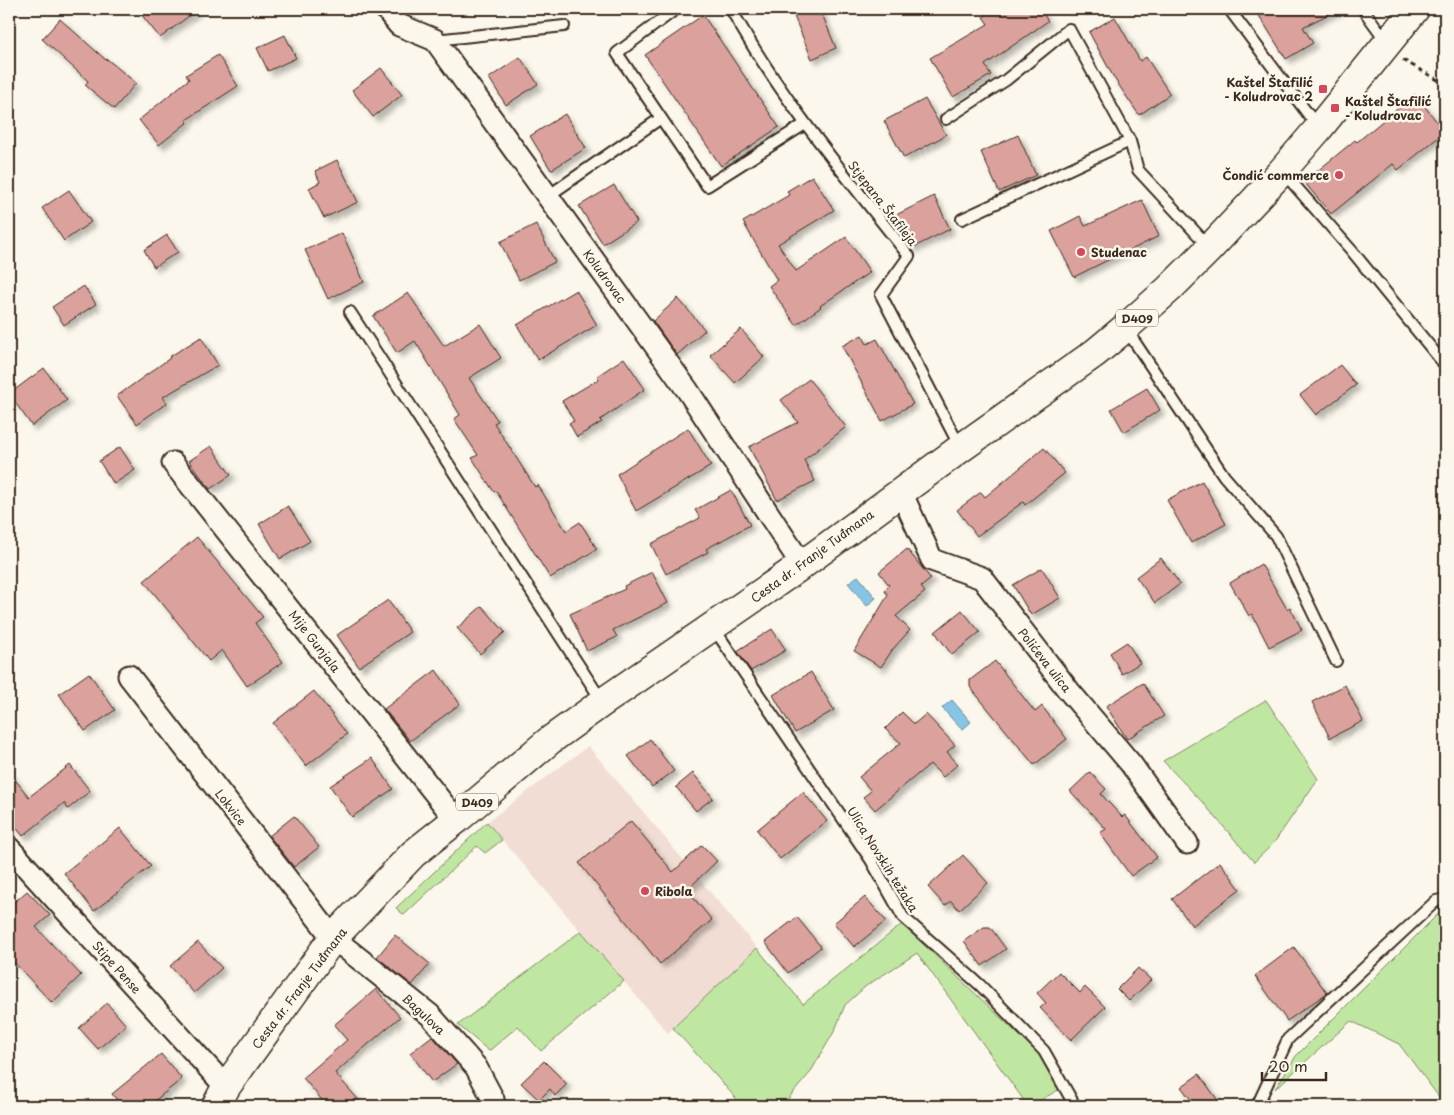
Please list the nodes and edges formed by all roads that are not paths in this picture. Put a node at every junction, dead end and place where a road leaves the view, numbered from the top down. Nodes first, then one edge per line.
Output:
1 (386, 9) edge
2 (676, 9) edge
3 (731, 9) edge
4 (1229, 9) edge
5 (1363, 9) edge
6 (1416, 9) edge
7 (564, 26) dead end
8 (435, 40) junction
9 (1386, 46) junction
10 (661, 118) junction
11 (946, 119) dead end
12 (805, 124) junction
13 (1319, 128) junction
14 (1130, 141) junction
15 (1282, 171) junction
16 (548, 196) junction
17 (962, 219) dead end
18 (1210, 248) junction
19 (350, 312) dead end
20 (1125, 328) junction
21 (1445, 365) edge
22 (961, 448) junction
23 (173, 463) dead end
24 (901, 492) junction
25 (802, 565) junction
26 (712, 626) junction
27 (1336, 661) dead end
28 (129, 676) dead end
29 (603, 702) junction
30 (456, 820) junction
31 (1187, 843) dead end
32 (9, 848) edge
33 (1445, 899) edge
34 (334, 938) junction
35 (221, 1097) edge
36 (490, 1106) edge
37 (1075, 1106) edge
38 (1257, 1106) edge

1 - 8 street
2 - 10 lane
3 - 12 lane, Stjepana Štafileja
4 - 13 lane
5 - 9 lane
6 - 9 main road, Cesta dr. Franje Tuđmana / D409
7 - 8 lane
8 - 16 street, Koludrovac
9 - 13 main road, Cesta dr. Franje Tuđmana / D409
10 - 12 lane
10 - 16 lane
11 - 14 lane
12 - 22 lane, Stjepana Štafileja
13 - 15 main road, Cesta dr. Franje Tuđmana / D409
14 - 17 lane
14 - 18 lane
15 - 18 main road, Cesta dr. Franje Tuđmana / D409
15 - 21 lane
16 - 25 street, Koludrovac
18 - 20 main road, Cesta dr. Franje Tuđmana / D409
19 - 29 lane
20 - 22 main road, Cesta dr. Franje Tuđmana / D409
20 - 27 lane
22 - 24 main road, Cesta dr. Franje Tuđmana / D409
23 - 30 street, Mije Gunjala
24 - 25 main road, Cesta dr. Franje Tuđmana / D409
24 - 31 street, Polićeva ulica
25 - 26 main road, Cesta dr. Franje Tuđmana / D409
26 - 29 main road, Cesta dr. Franje Tuđmana / D409
26 - 37 lane, Ulica Novskih težaka
28 - 34 street, Lokvice
29 - 30 main road, Cesta dr. Franje Tuđmana / D409
30 - 34 main road, Cesta dr. Franje Tuđmana / D409
32 - 35 street, Stipe Pense
33 - 38 lane
34 - 35 main road, Cesta dr. Franje Tuđmana / D409
34 - 36 street, Bagulova

